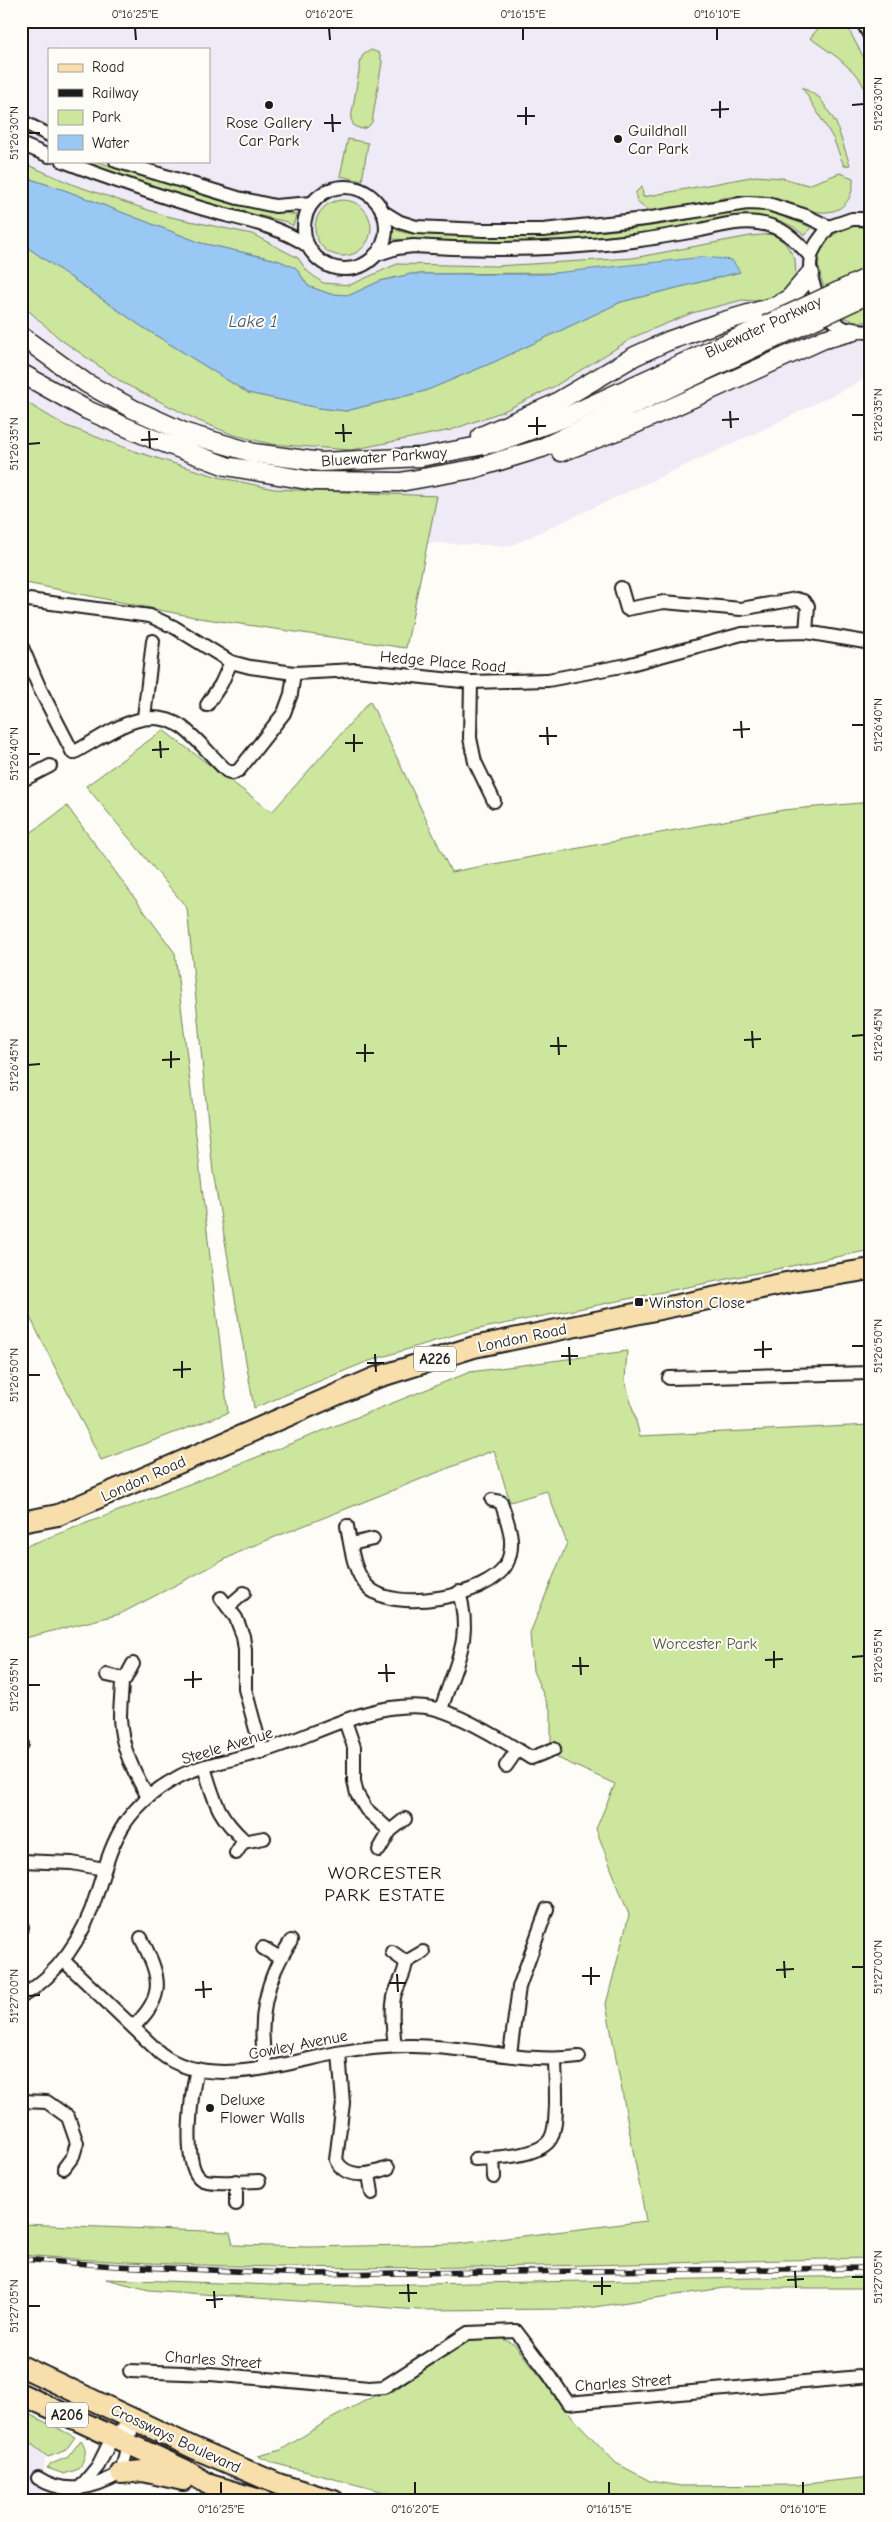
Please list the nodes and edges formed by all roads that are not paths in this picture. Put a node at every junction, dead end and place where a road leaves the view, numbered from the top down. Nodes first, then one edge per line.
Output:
1 (862, 21) edge
2 (871, 38) edge
3 (21, 121) edge
4 (48, 134) edge
5 (21, 144) edge
6 (48, 156) edge
7 (65, 162) edge
8 (119, 162) edge
9 (312, 203) junction
10 (382, 211) junction
11 (871, 219) edge
12 (829, 227) junction
13 (308, 246) junction
14 (375, 255) junction
15 (811, 265) junction
16 (871, 276) edge
17 (871, 292) edge
18 (21, 324) edge
19 (862, 331) edge
20 (770, 332) junction
21 (21, 336) edge
22 (21, 360) edge
23 (21, 373) edge
24 (86, 383) junction
25 (151, 438) junction
26 (421, 457) junction
27 (400, 482) junction
28 (621, 588) dead end
29 (21, 600) edge
30 (806, 632) junction
31 (153, 641) dead end
32 (871, 642) edge
33 (21, 645) edge
34 (231, 662) junction
35 (294, 673) junction
36 (471, 682) junction
37 (207, 704) dead end
38 (144, 717) junction
39 (50, 766) dead end
40 (21, 781) edge
41 (494, 801) dead end
42 (871, 1268) edge
43 (871, 1374) edge
44 (669, 1378) dead end
45 (492, 1500) dead end
46 (21, 1522) edge
47 (347, 1526) dead end
48 (373, 1539) dead end
49 (351, 1544) junction
50 (459, 1592) junction
51 (244, 1593) dead end
52 (133, 1664) dead end
53 (107, 1676) dead end
54 (122, 1679) junction
55 (442, 1710) junction
56 (345, 1720) junction
57 (554, 1749) dead end
58 (517, 1750) junction
59 (262, 1752) junction
60 (506, 1766) dead end
61 (204, 1767) junction
62 (148, 1797) junction
63 (405, 1819) dead end
64 (390, 1831) junction
65 (264, 1838) dead end
66 (245, 1841) junction
67 (378, 1850) dead end
68 (236, 1853) dead end
69 (21, 1861) edge
70 (104, 1869) junction
71 (547, 1910) dead end
72 (141, 1938) dead end
73 (291, 1941) dead end
74 (263, 1948) dead end
75 (392, 1952) dead end
76 (423, 1952) dead end
77 (280, 1958) junction
78 (64, 1961) junction
79 (406, 1962) junction
80 (21, 1997) edge
81 (133, 2027) junction
82 (395, 2046) junction
83 (339, 2053) junction
84 (510, 2054) junction
85 (579, 2057) dead end
86 (555, 2060) junction
87 (266, 2067) junction
88 (197, 2069) junction
89 (21, 2101) edge
90 (493, 2158) junction
91 (475, 2159) dead end
92 (64, 2168) dead end
93 (388, 2168) dead end
94 (369, 2174) junction
95 (494, 2177) dead end
96 (236, 2181) junction
97 (259, 2181) dead end
98 (372, 2193) dead end
99 (236, 2204) dead end
100 (21, 2366) edge
101 (130, 2371) dead end
102 (871, 2376) edge
103 (21, 2394) edge
104 (134, 2419) junction
105 (121, 2442) junction
106 (121, 2473) junction
107 (38, 2478) dead end
108 (210, 2485) junction
109 (78, 2489) junction
110 (263, 2501) edge
111 (334, 2501) edge

1 - 2 street
3 - 4 street
5 - 6 street
7 - 13 street
8 - 9 street
9 - 10 street
9 - 13 street
10 - 12 street
10 - 14 street
11 - 12 street
12 - 15 street
13 - 14 street
14 - 15 street
15 - 19 street
15 - 26 street
16 - 20 street, Bluewater Parkway, bridge
17 - 20 street, Bluewater Parkway, bridge
18 - 24 street
19 - 27 street
20 - 26 street, Bluewater Parkway
20 - 27 street, Bluewater Parkway
21 - 24 street
22 - 25 street
23 - 25 street
24 - 26 street, Bluewater Parkway
25 - 27 street, Bluewater Parkway
28 - 30 street
29 - 34 street, Hedge Place Road
30 - 32 street, Hedge Place Road
30 - 36 street, Hedge Place Road
31 - 38 street
33 - 38 street
34 - 35 street, Hedge Place Road
34 - 37 street
35 - 36 street, Hedge Place Road
35 - 38 street
36 - 41 street
39 - 40 street
42 - 46 main road, London Road / A226
43 - 44 street
45 - 50 street
47 - 49 street
48 - 49 street
49 - 50 street
50 - 55 street
51 - 59 street
52 - 54 street
53 - 54 street
54 - 62 street
55 - 56 street, Steele Avenue
55 - 58 street, Steele Avenue
56 - 59 street, Steele Avenue
56 - 64 street
57 - 58 street, Steele Avenue
58 - 60 street
59 - 61 street, Steele Avenue
61 - 62 street, Steele Avenue
61 - 66 street
62 - 70 street, Steele Avenue
63 - 64 street
64 - 67 street
65 - 66 street
66 - 68 street
69 - 70 street
70 - 78 street, Steele Avenue
71 - 84 street
72 - 81 street
73 - 77 street
74 - 77 street
75 - 79 street
76 - 79 street
77 - 87 street
78 - 80 street, Steele Avenue
78 - 81 street, Cowley Avenue
79 - 82 street
81 - 88 street, Cowley Avenue
82 - 83 street, Cowley Avenue
82 - 84 street, Cowley Avenue
83 - 87 street, Cowley Avenue
83 - 94 street
84 - 86 street, Cowley Avenue
85 - 86 street, Cowley Avenue
86 - 90 street
87 - 88 street, Cowley Avenue
88 - 96 street
89 - 92 street
90 - 91 street
90 - 95 street
93 - 94 street
94 - 98 street
96 - 97 street
96 - 99 street
100 - 104 main road, Crossways Boulevard / A206
101 - 102 street, Charles Street
103 - 105 main road, Crossways Boulevard / A206
104 - 105 street
104 - 105 street
104 - 111 main road, Crossways Boulevard / A206
105 - 106 street
105 - 108 main road, Crossways Boulevard / A206
105 - 109 street
106 - 108 main road
106 - 109 street
107 - 109 street
108 - 110 main road, Crossways Boulevard / A206

